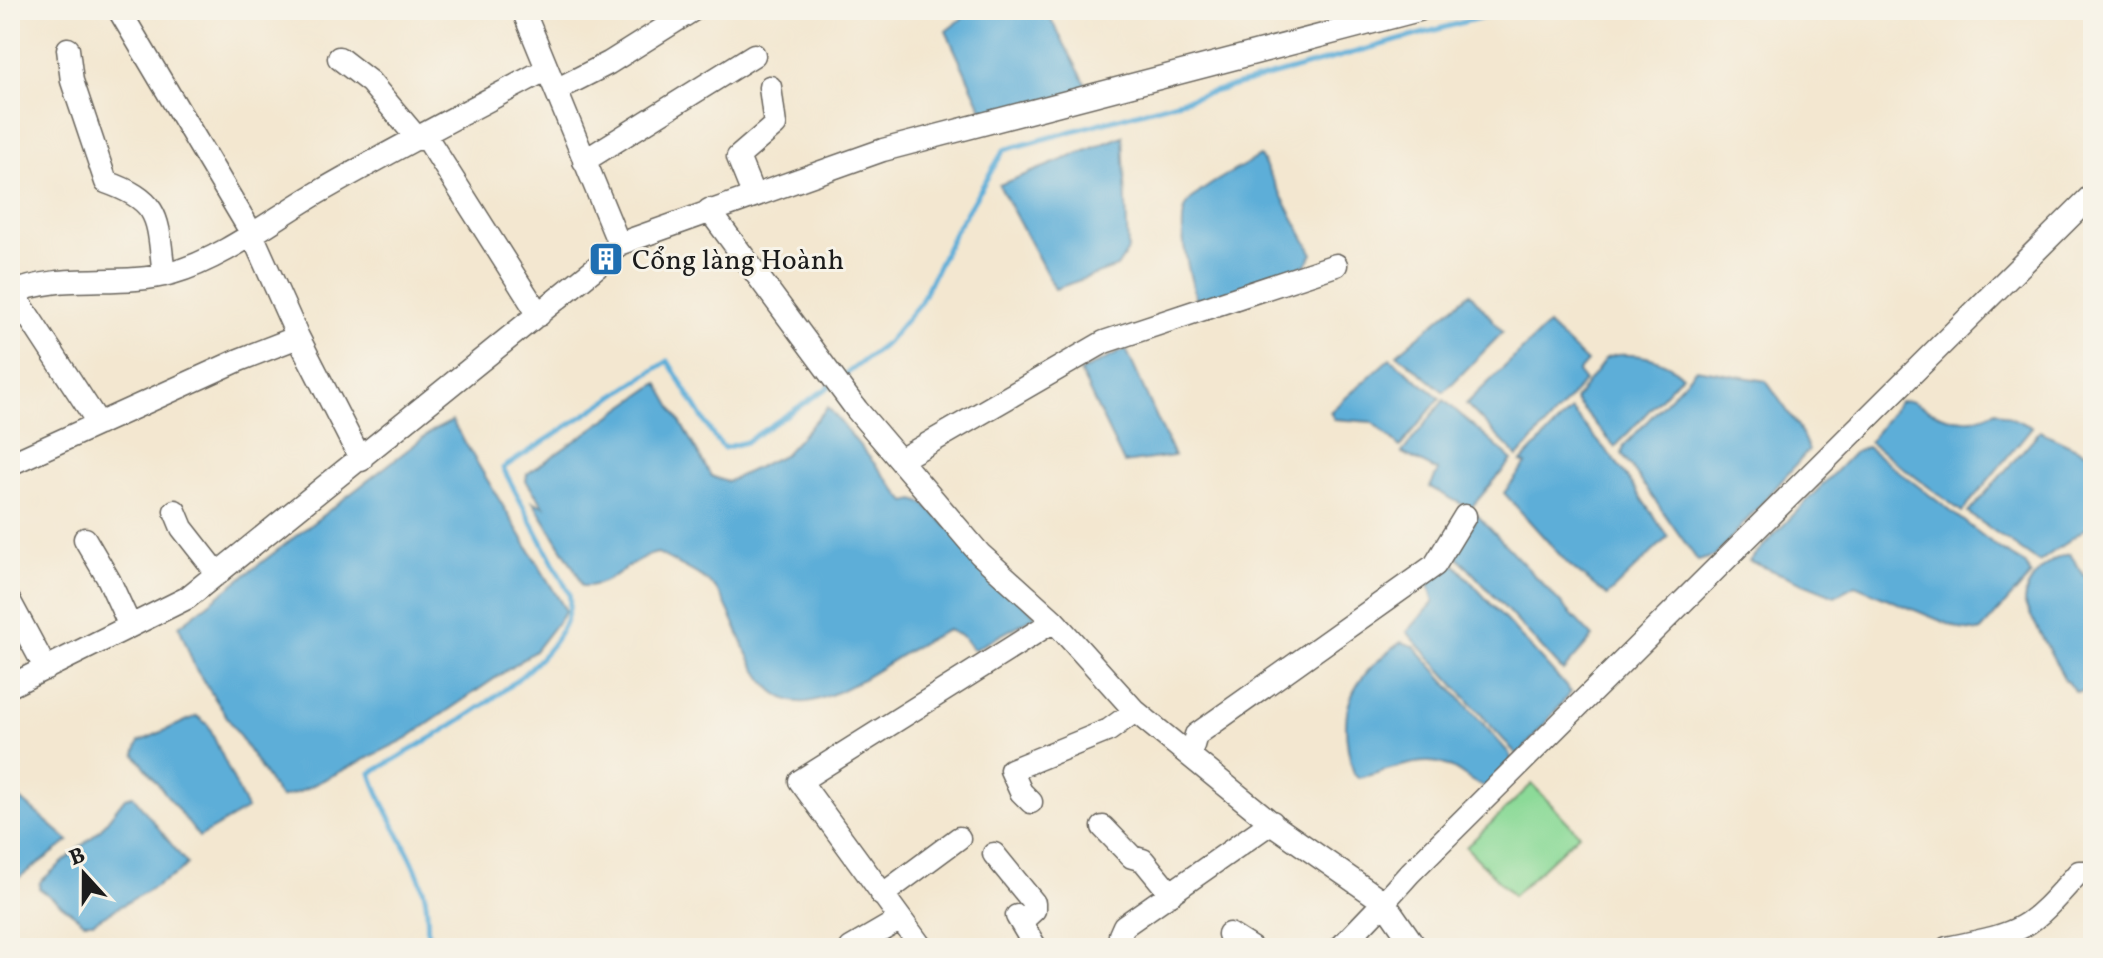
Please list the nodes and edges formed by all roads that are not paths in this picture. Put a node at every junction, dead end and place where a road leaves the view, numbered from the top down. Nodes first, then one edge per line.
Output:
1 (119, 10) edge
2 (523, 10) edge
3 (693, 10) edge
4 (1419, 10) edge
5 (68, 49) dead end
6 (754, 55) dead end
7 (339, 58) dead end
8 (551, 80) junction
9 (770, 87) dead end
10 (421, 137) junction
11 (584, 161) junction
12 (753, 194) junction
13 (2093, 194) edge
14 (709, 210) junction
15 (251, 232) junction
16 (610, 254) junction
17 (1336, 265) dead end
18 (164, 275) junction
19 (11, 291) edge
20 (539, 315) junction
21 (298, 337) junction
22 (99, 424) junction
23 (361, 460) junction
24 (900, 460) junction
25 (10, 464) edge
26 (175, 511) dead end
27 (1465, 516) dead end
28 (85, 539) dead end
29 (218, 574) junction
30 (10, 602) edge
31 (1054, 621) junction
32 (130, 626) junction
33 (46, 669) junction
34 (10, 686) edge
35 (1135, 711) junction
36 (1190, 756) junction
37 (1031, 802) dead end
38 (1272, 822) junction
39 (1103, 827) dead end
40 (959, 838) dead end
41 (994, 854) dead end
42 (2093, 872) edge
43 (1171, 894) junction
44 (882, 895) junction
45 (1384, 902) junction
46 (899, 920) junction
47 (1229, 934) dead end
48 (851, 948) edge
49 (922, 948) edge
50 (1036, 948) edge
51 (1122, 948) edge
52 (1251, 948) edge
53 (1340, 948) edge
54 (1416, 948) edge
55 (1947, 948) edge

1 - 15 street
2 - 8 street
3 - 8 street
4 - 12 street
5 - 18 street
6 - 11 street
7 - 10 street
8 - 10 street
8 - 11 street
9 - 12 street
10 - 15 street
10 - 20 street
11 - 16 street
12 - 14 street
13 - 45 street
14 - 16 street
14 - 24 street
15 - 18 street
15 - 21 street
16 - 20 street
17 - 24 street
18 - 19 street
19 - 22 street
20 - 23 street
21 - 22 street
21 - 23 street
22 - 25 street
23 - 29 street
24 - 31 street
26 - 29 street
27 - 36 street
28 - 32 street
29 - 32 street
30 - 33 street
31 - 35 street
31 - 44 street
32 - 33 street
33 - 34 street
35 - 36 street
35 - 37 street
36 - 38 street
38 - 43 street
38 - 45 street
39 - 43 street
40 - 44 street
41 - 50 street
42 - 55 street
43 - 51 street
44 - 46 street
45 - 53 street
45 - 54 street
46 - 48 street
46 - 49 street
47 - 52 street

